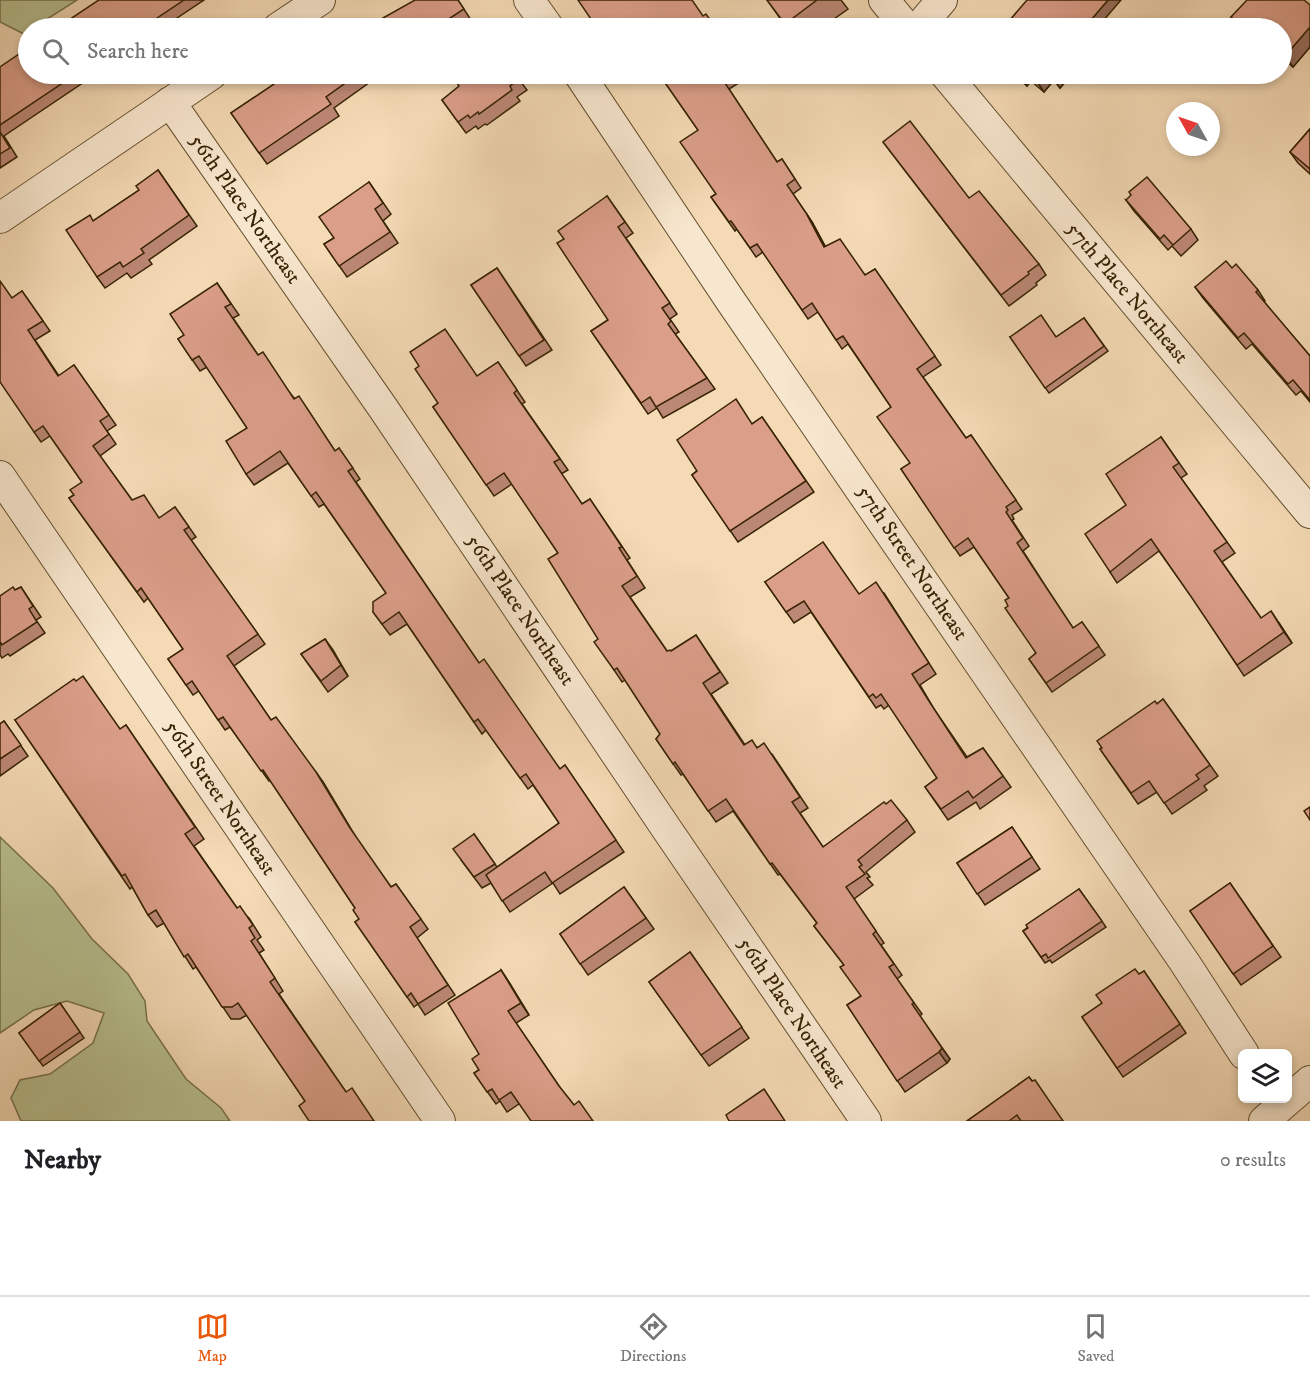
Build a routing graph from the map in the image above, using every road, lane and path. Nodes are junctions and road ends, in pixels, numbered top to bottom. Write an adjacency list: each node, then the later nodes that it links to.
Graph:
1 (320, 0): 5 (street)
2 (529, 0): 6 (street)
3 (884, 0): 7 (street)
4 (942, 0): 8 (street)
5 (293, 18)
6 (542, 18)
7 (899, 18)
8 (927, 18)
9 (197, 84): 12 (street)
10 (586, 84): 16 (street, 57th Street Northeast)
11 (953, 84): 15 (street, 57th Place Northeast)
12 (170, 102): 13 (street); 20 (street, 56th Place Northeast)
13 (0, 218)
14 (0, 476): 19 (street, 56th Street Northeast)
15 (1310, 513)
16 (1241, 1049)
17 (1310, 1081): 18 (street)
18 (1272, 1109)
19 (441, 1121)
20 (866, 1121)

